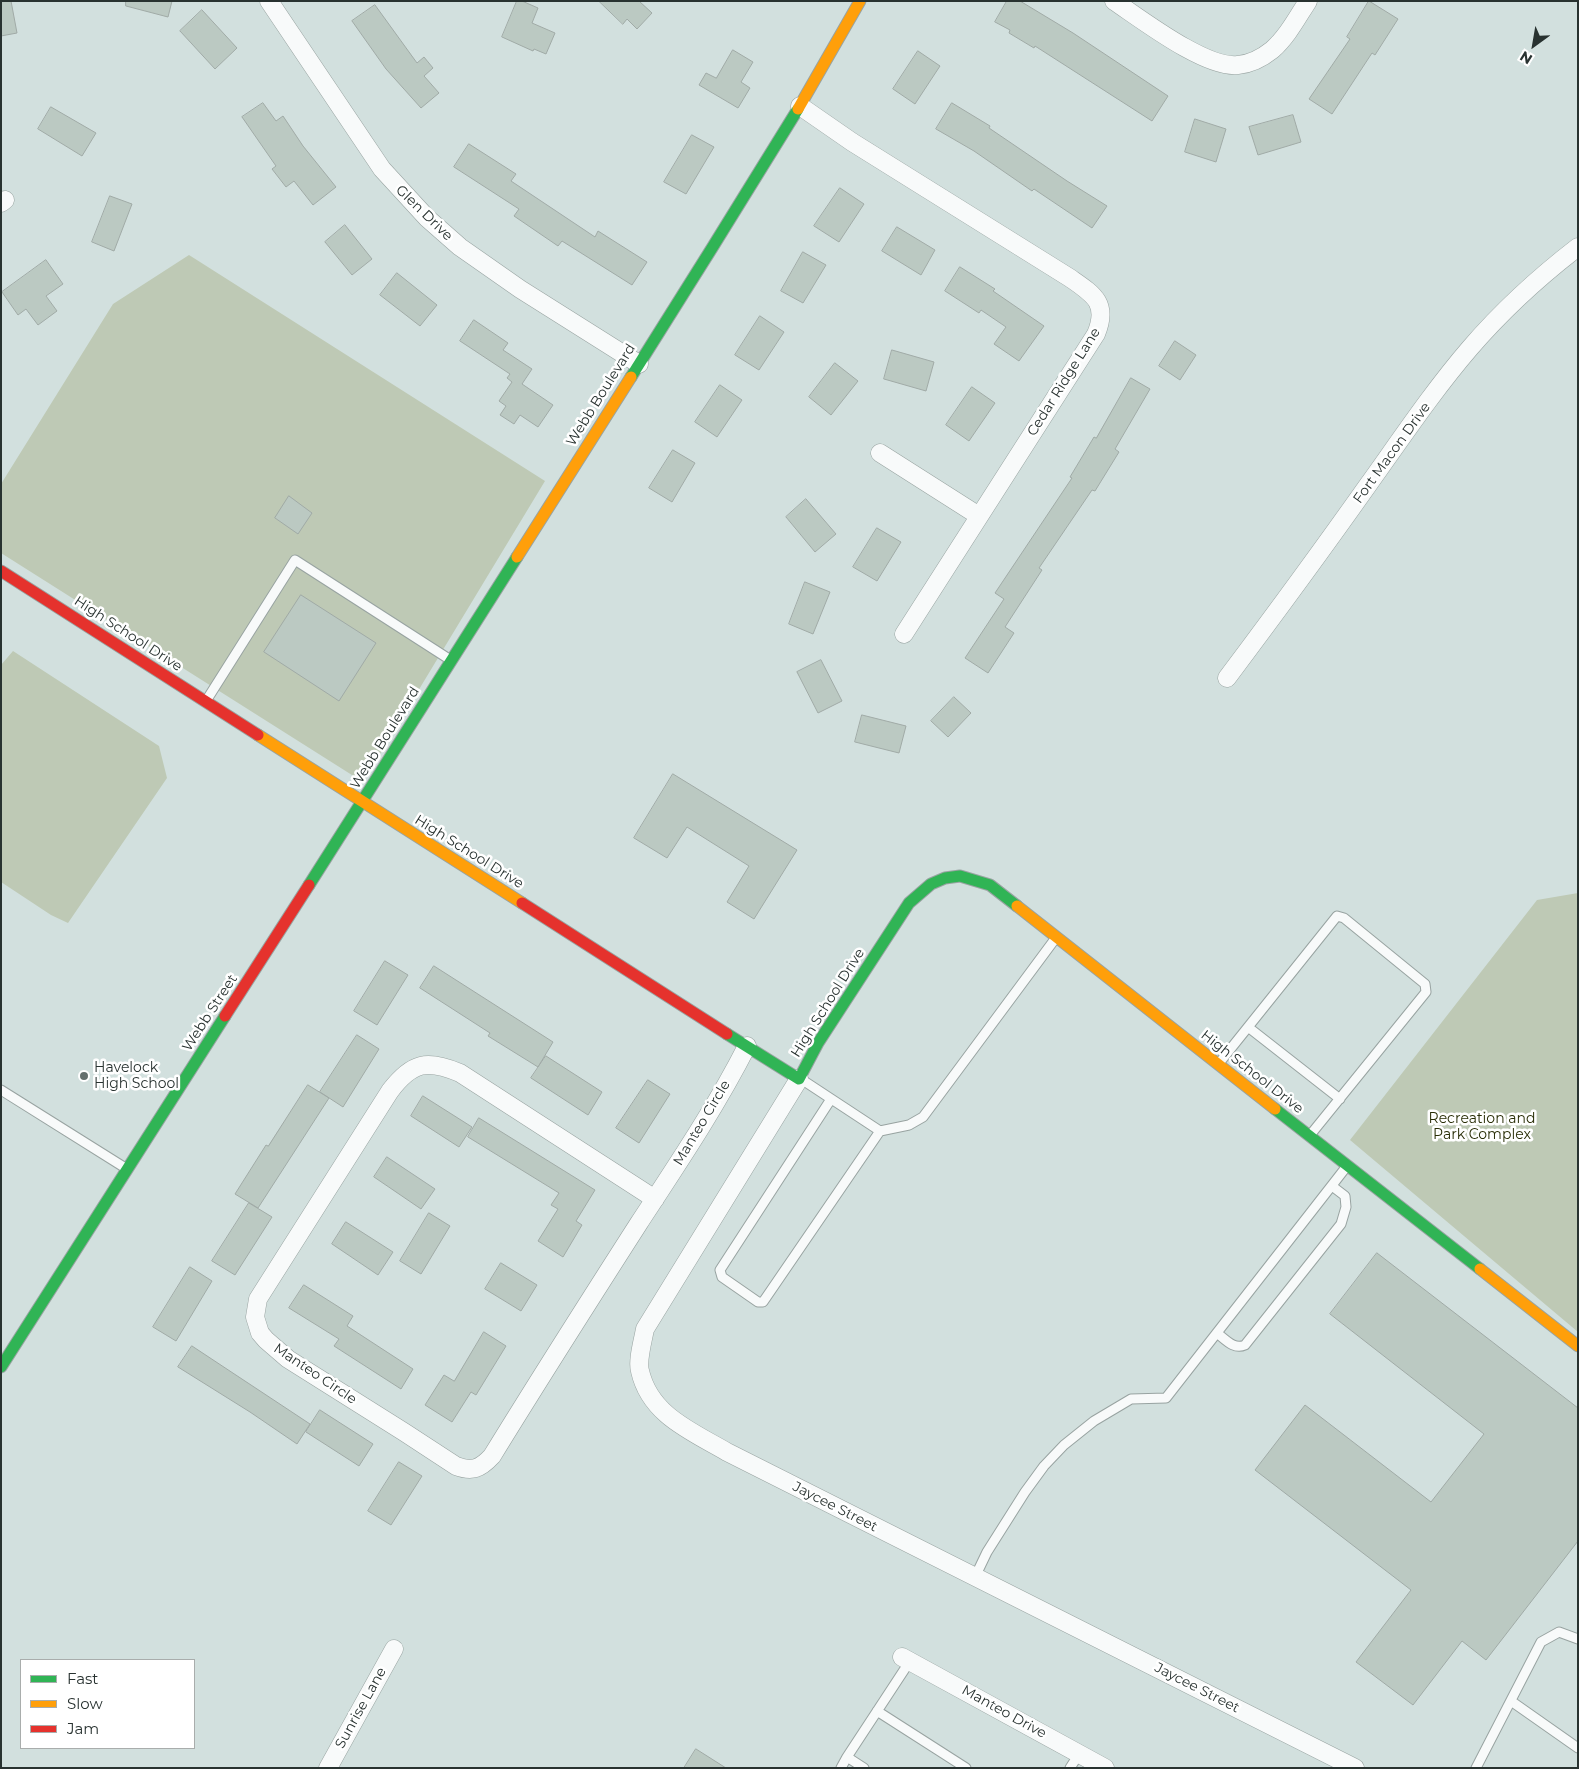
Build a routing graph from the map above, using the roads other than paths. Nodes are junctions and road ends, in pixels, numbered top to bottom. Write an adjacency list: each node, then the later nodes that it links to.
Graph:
1 (268, 1): 7 (street, Glen Drive)
2 (860, 1): 5 (street, Webb Boulevard)
3 (1114, 1): 4 (street)
4 (1308, 1)
5 (800, 106): 7 (street, Webb Boulevard); 9 (street, Cedar Ridge Lane)
6 (1578, 247): 13 (street, Fort Macon Drive)
7 (639, 364): 12 (street, Webb Boulevard)
8 (880, 453): 9 (street)
9 (980, 516): 11 (street, Cedar Ridge Lane)
10 (1, 571): 14 (street, High School Drive)
11 (904, 634)
12 (452, 660): 14 (lane); 15 (street, Webb Boulevard)
13 (1227, 678)
14 (206, 702): 15 (street, High School Drive)
15 (362, 802): 18 (street, High School Drive); 27 (street, Webb Street)
16 (1057, 937): 19 (street, High School Drive); 20 (street, High School Drive); 24 (lane)
17 (1248, 1027): 19 (lane); 23 (lane); 23 (lane)
18 (747, 1046): 20 (street, High School Drive); 29 (street, Manteo Circle)
19 (1218, 1065): 25 (street, High School Drive)
20 (799, 1079): 22 (lane); 33 (street, Jaycee Street)
21 (1, 1090): 27 (lane)
22 (831, 1099): 24 (lane); 24 (lane)
23 (1340, 1099): 25 (lane)
24 (880, 1131)
25 (1310, 1136): 26 (street, High School Drive)
26 (1347, 1166): 28 (lane); 31 (street, High School Drive)
27 (128, 1169): 32 (street, Webb Street)
28 (1332, 1186): 30 (lane); 30 (lane)
29 (655, 1199): 29 (street, Manteo Circle)
30 (1217, 1333): 33 (lane)
31 (1578, 1346)
32 (1, 1367)
33 (975, 1577): 47 (street, Jaycee Street)
34 (1578, 1639): 37 (lane)
35 (394, 1649): 42 (street, Sunrise Lane)
36 (906, 1659): 38 (lane); 41 (street, Manteo Drive)
37 (1511, 1702): 39 (lane); 48 (lane)
38 (877, 1711): 40 (lane); 45 (lane)
39 (1578, 1748)
40 (847, 1757): 43 (lane); 44 (lane)
41 (1075, 1761): 46 (street, Manteo Drive)
42 (328, 1768)
43 (841, 1768)
44 (864, 1768)
45 (966, 1768)
46 (1105, 1768)
47 (1355, 1768)
48 (1476, 1768)

